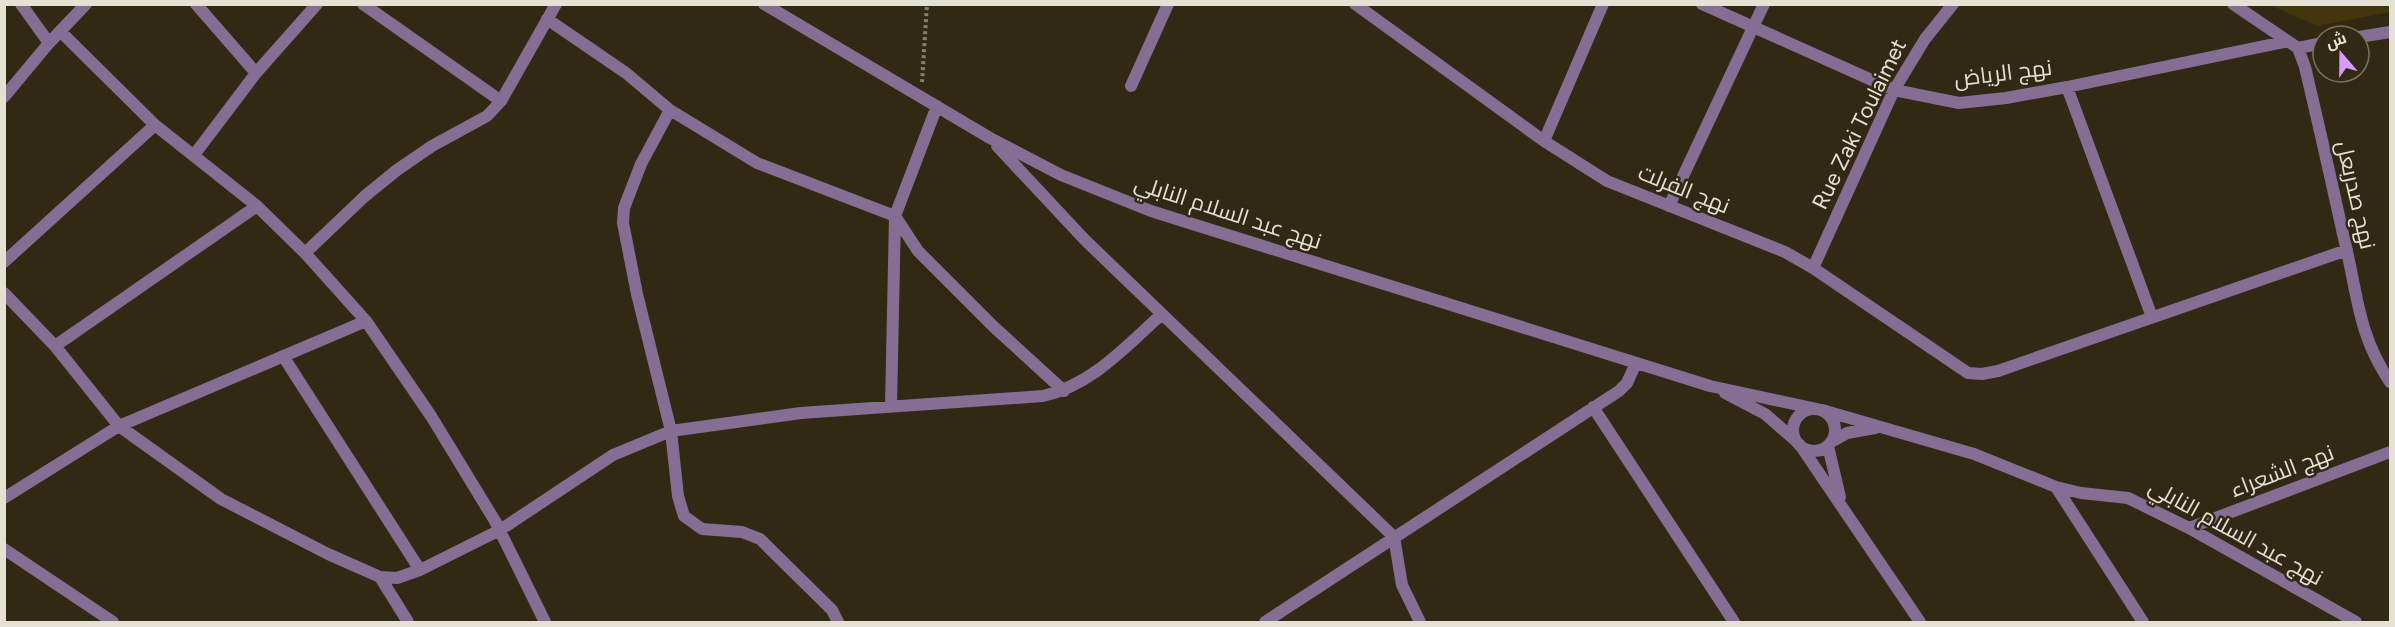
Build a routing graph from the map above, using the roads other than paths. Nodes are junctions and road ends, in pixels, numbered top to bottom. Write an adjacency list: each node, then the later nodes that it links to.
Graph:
1 (21, 4): 20 (street)
2 (86, 4): 17 (street)
3 (196, 4): 23 (street)
4 (317, 4): 23 (street)
5 (363, 4): 28 (street)
6 (556, 4): 15 (street)
7 (764, 4): 29 (street, نهج عبد السلام النابلي)
8 (1168, 4): 24 (street)
9 (1354, 4): 33 (street, نهج الفرلت)
10 (1604, 4): 33 (street)
11 (1702, 4): 16 (street, نهج الرياض)
12 (1764, 4): 16 (street)
13 (1953, 4): 26 (street, Rue Zaki Toulaimet)
14 (2233, 4): 21 (street)
15 (547, 19): 28 (street); 30 (street)
16 (1752, 28): 26 (street, نهج الرياض); 36 (street)
17 (60, 31): 20 (street); 31 (street)
18 (2391, 32): 19 (street)
19 (2371, 35)
20 (49, 43): 27 (street)
21 (2293, 44): 22 (street, نهج الرياض); 25 (street, نهج الرياض); 38 (street, نهج صدربعل)
22 (2311, 44)
23 (256, 73): 34 (street)
24 (1131, 87)
25 (2067, 87): 26 (street, نهج الرياض); 44 (street)
26 (1894, 90): 41 (street, Rue Zaki Toulaimet)
27 (4, 97)
28 (501, 101): 39 (street)
29 (937, 106): 32 (street, نهج عبد السلام النابلي); 37 (street)
30 (670, 110): 37 (street); 57 (street)
31 (155, 124): 34 (street); 40 (street)
32 (990, 138): 43 (street); 48 (street, نهج عبد السلام النابلي)
33 (1544, 141): 36 (street, نهج الفرلت)
34 (194, 156): 35 (street)
35 (257, 206): 39 (street); 46 (street)
36 (1669, 206): 41 (street, نهج الفرلت)
37 (895, 216): 51 (street); 52 (street)
38 (2347, 250): 44 (street, نهج الفرلت); 49 (street, نهج صدربعل)
39 (305, 252): 45 (street)
40 (4, 262)
41 (1813, 268): 44 (street, نهج الفرلت)
42 (4, 293): 46 (street)
43 (1162, 314): 51 (street); 66 (street)
44 (2152, 317)
45 (366, 321): 47 (street); 65 (street)
46 (55, 346): 55 (street)
47 (283, 356): 55 (street); 68 (street)
48 (1636, 363): 50 (street, نهج عبد السلام النابلي); 53 (street)
49 (2391, 382)
50 (1710, 386): 54 (street, نهج عبد السلام النابلي); 58 (street, نهج عبد السلام النابلي)
51 (1064, 391): 52 (street)
52 (891, 407): 57 (street)
53 (1593, 407): 66 (street); 76 (street)
54 (1819, 410): 56 (street, نهج عبد السلام النابلي); 58 (street); 59 (street)
55 (119, 426): 62 (street); 69 (street)
56 (1886, 427): 59 (street, نهج عبد السلام النابلي); 61 (street, نهج عبد السلام النابلي)
57 (670, 431): 65 (street); 73 (street)
58 (1798, 443): 59 (street); 63 (street, نهج عبد السلام النابلي)
59 (1829, 444): 63 (street)
60 (2391, 452): 64 (street, نهج الشعراء)
61 (2056, 487): 64 (street, نهج عبد السلام النابلي); 78 (street)
62 (4, 498)
63 (1844, 510): 77 (street, نهج عبد السلام النابلي)
64 (2189, 528): 79 (street, نهج عبد السلام النابلي)
65 (500, 530): 68 (street); 72 (street)
66 (1394, 537): 74 (street); 75 (street)
67 (4, 549): 70 (street)
68 (420, 570): 69 (street)
69 (380, 577): 71 (street)
70 (113, 622)
71 (408, 622)
72 (545, 622)
73 (838, 622)
74 (1266, 622)
75 (1420, 622)
76 (1734, 622)
77 (1920, 622)
78 (2143, 622)
79 (2356, 622)

